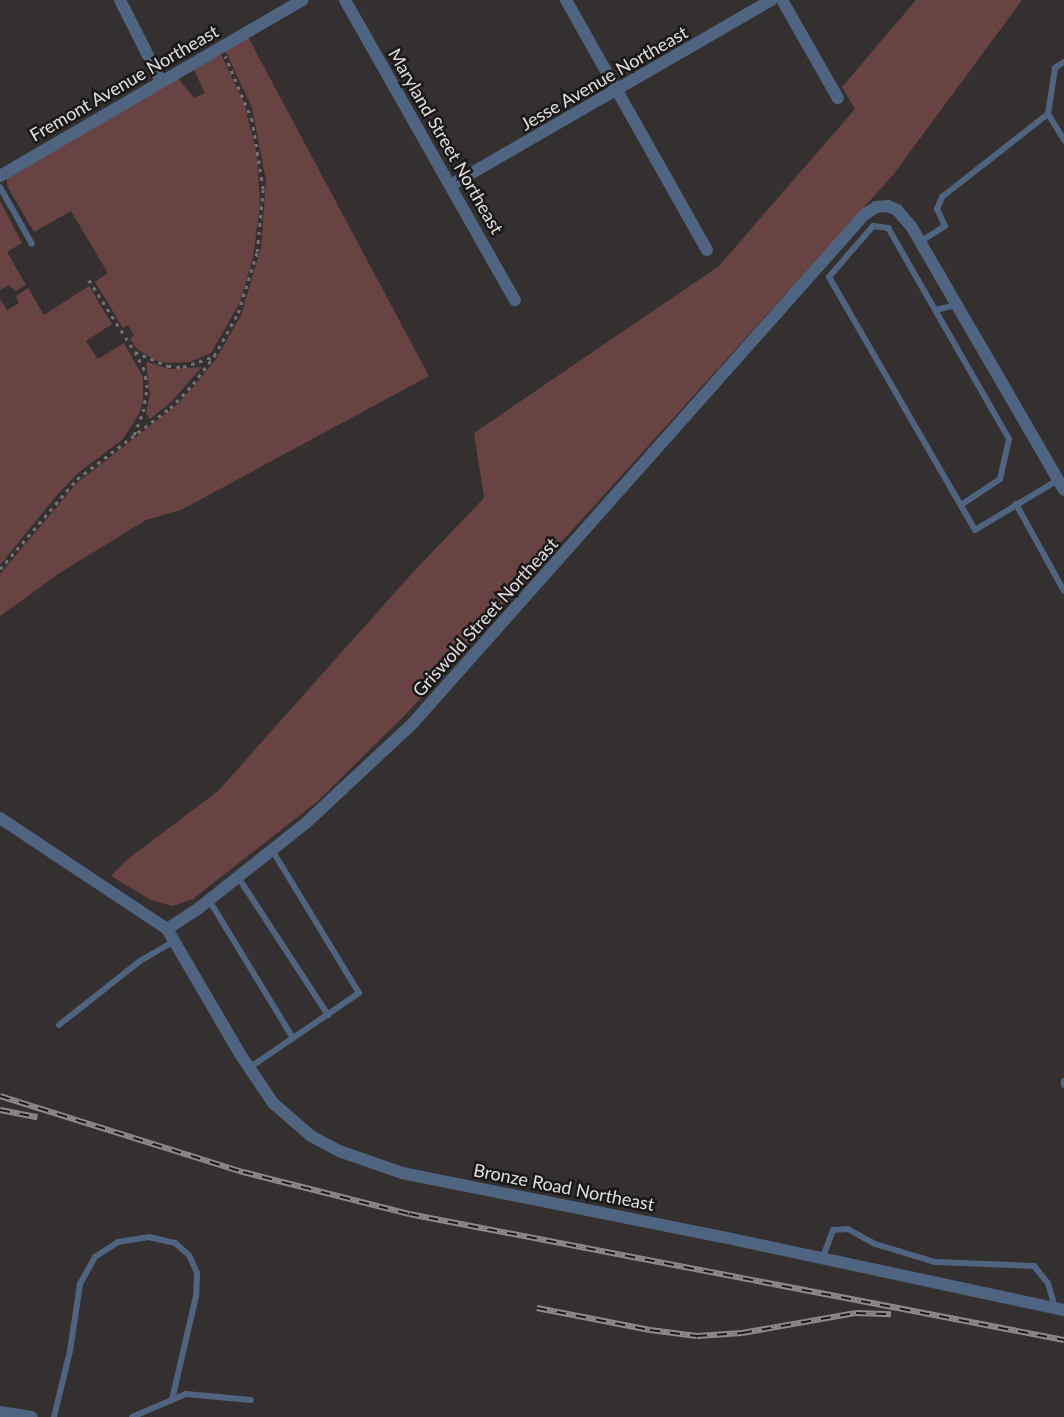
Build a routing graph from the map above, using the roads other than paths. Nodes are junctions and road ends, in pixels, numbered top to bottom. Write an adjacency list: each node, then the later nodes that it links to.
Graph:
1 (120, 0): 8 (street)
2 (302, 0): 8 (street, Fremont Avenue Northeast)
3 (345, 0): 14 (street, Maryland Street Northeast)
4 (566, 0): 9 (street)
5 (772, 0): 9 (street, Jesse Avenue Northeast)
6 (782, 0): 10 (street)
7 (1064, 62): 11 (lane)
8 (161, 81): 13 (street, Fremont Avenue Northeast)
9 (617, 90): 14 (street, Jesse Avenue Northeast); 18 (street)
10 (838, 98)
11 (1048, 114): 12 (lane); 16 (lane)
12 (1064, 141)
13 (0, 176)
14 (451, 185): 19 (street, Maryland Street Northeast)
15 (0, 187): 17 (lane)
16 (920, 242): 20 (street, Griswold Street Northeast); 27 (street, Griswold Street Northeast)
17 (32, 244)
18 (707, 250)
19 (515, 300)
20 (957, 305): 21 (lane); 22 (street, Griswold Street Northeast)
21 (935, 310): 23 (lane); 23 (lane)
22 (1061, 485): 24 (lane)
23 (961, 505): 24 (lane)
24 (1016, 505): 25 (lane)
25 (1064, 591)
26 (0, 818): 30 (street)
27 (272, 850): 28 (street, Griswold Street Northeast); 32 (lane)
28 (238, 877): 29 (street, Griswold Street Northeast); 32 (lane)
29 (209, 900): 30 (street, Griswold Street Northeast); 34 (lane)
30 (167, 929): 31 (street, Bronze Road Northeast)
31 (174, 941): 33 (lane); 35 (street, Bronze Road Northeast)
32 (328, 1015): 34 (lane)
33 (59, 1025)
34 (293, 1038): 35 (lane)
35 (249, 1068): 36 (street, Bronze Road Northeast)
36 (822, 1259): 37 (street, Bronze Road Northeast); 37 (lane)
37 (1060, 1309)
38 (172, 1400): 39 (lane); 42 (lane); 43 (lane)
39 (251, 1400)
40 (0, 1412): 41 (street)
41 (32, 1417)
42 (54, 1417)
43 (132, 1417)

